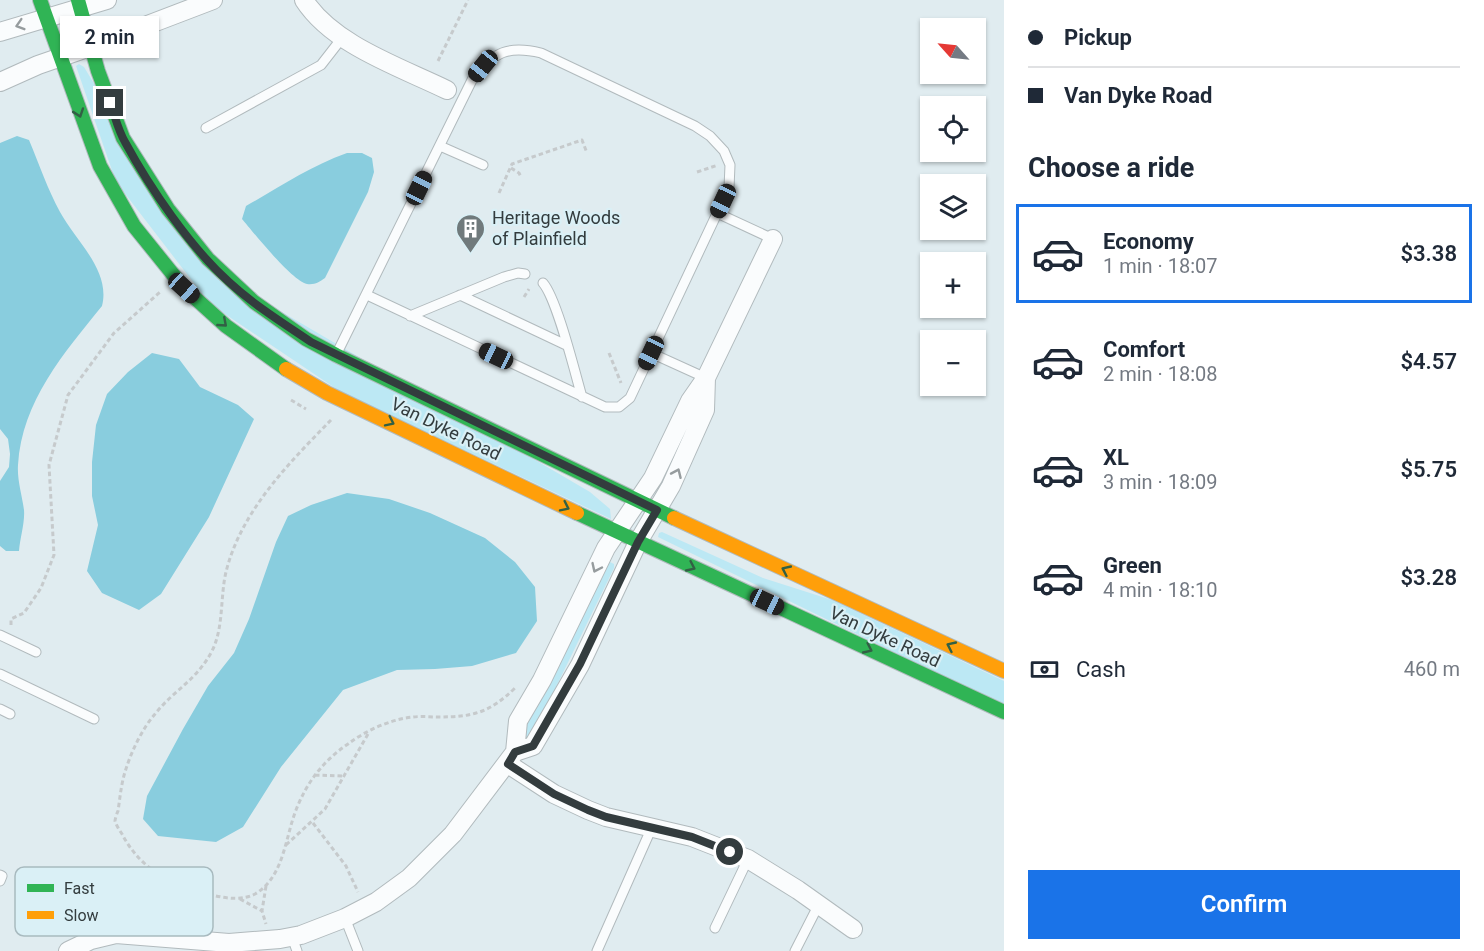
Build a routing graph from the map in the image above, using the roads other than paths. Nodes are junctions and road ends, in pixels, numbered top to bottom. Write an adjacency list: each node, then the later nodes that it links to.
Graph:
1 (40, 0): 6 (street, Van Dyke Road)
2 (107, 0): 5 (street)
3 (213, 0): 9 (street)
4 (304, 0): 8 (street)
5 (79, 4): 6 (street); 9 (street, Van Dyke Road)
6 (46, 17): 7 (street, one-way to 7); 10 (street, Van Dyke Road)
7 (0, 32)
8 (342, 38): 12 (street); 13 (lane)
9 (90, 47): 10 (street); 25 (street, Van Dyke Road)
10 (60, 58): 11 (street); 30 (street, Van Dyke Road, one-way to 30)
11 (0, 82)
12 (447, 90)
13 (207, 128)
14 (440, 146): 15 (lane); 16 (lane); 20 (lane)
15 (483, 165)
16 (717, 213): 17 (lane); 24 (lane)
17 (773, 239): 26 (street)
18 (525, 274): 21 (lane)
19 (543, 283): 23 (lane)
20 (367, 295): 22 (lane); 25 (lane)
21 (459, 295): 22 (lane); 23 (lane)
22 (411, 316): 27 (lane)
23 (566, 345): 27 (lane)
24 (651, 353): 26 (lane); 27 (lane)
25 (336, 355): 28 (street, Van Dyke Road)
26 (705, 378): 28 (street); 29 (street, one-way to 26)
27 (582, 397)
28 (638, 501): 29 (street, Van Dyke Road); 30 (street)
29 (657, 510): 31 (street); 34 (street, Van Dyke Road, one-way to 29)
30 (617, 532): 31 (street, Van Dyke Road); 40 (street, one-way to 40)
31 (638, 542): 37 (street, Van Dyke Road, one-way to 37); 40 (street)
32 (0, 635): 33 (lane)
33 (36, 652)
34 (1004, 671)
35 (0, 674): 39 (lane)
36 (0, 709): 38 (lane)
37 (1004, 712)
38 (10, 714)
39 (94, 719)
40 (511, 758): 41 (street); 46 (street)
41 (652, 827): 42 (street); 54 (lane)
42 (747, 860): 45 (street); 47 (lane)
43 (0, 875): 44 (lane)
44 (0, 881)
45 (818, 906): 48 (street); 55 (lane)
46 (345, 918): 51 (street); 53 (lane)
47 (716, 928)
48 (853, 929)
49 (108, 936): 52 (street)
50 (141, 936): 51 (street)
51 (294, 944)
52 (68, 951)
53 (358, 951)
54 (597, 951)
55 (795, 951)

